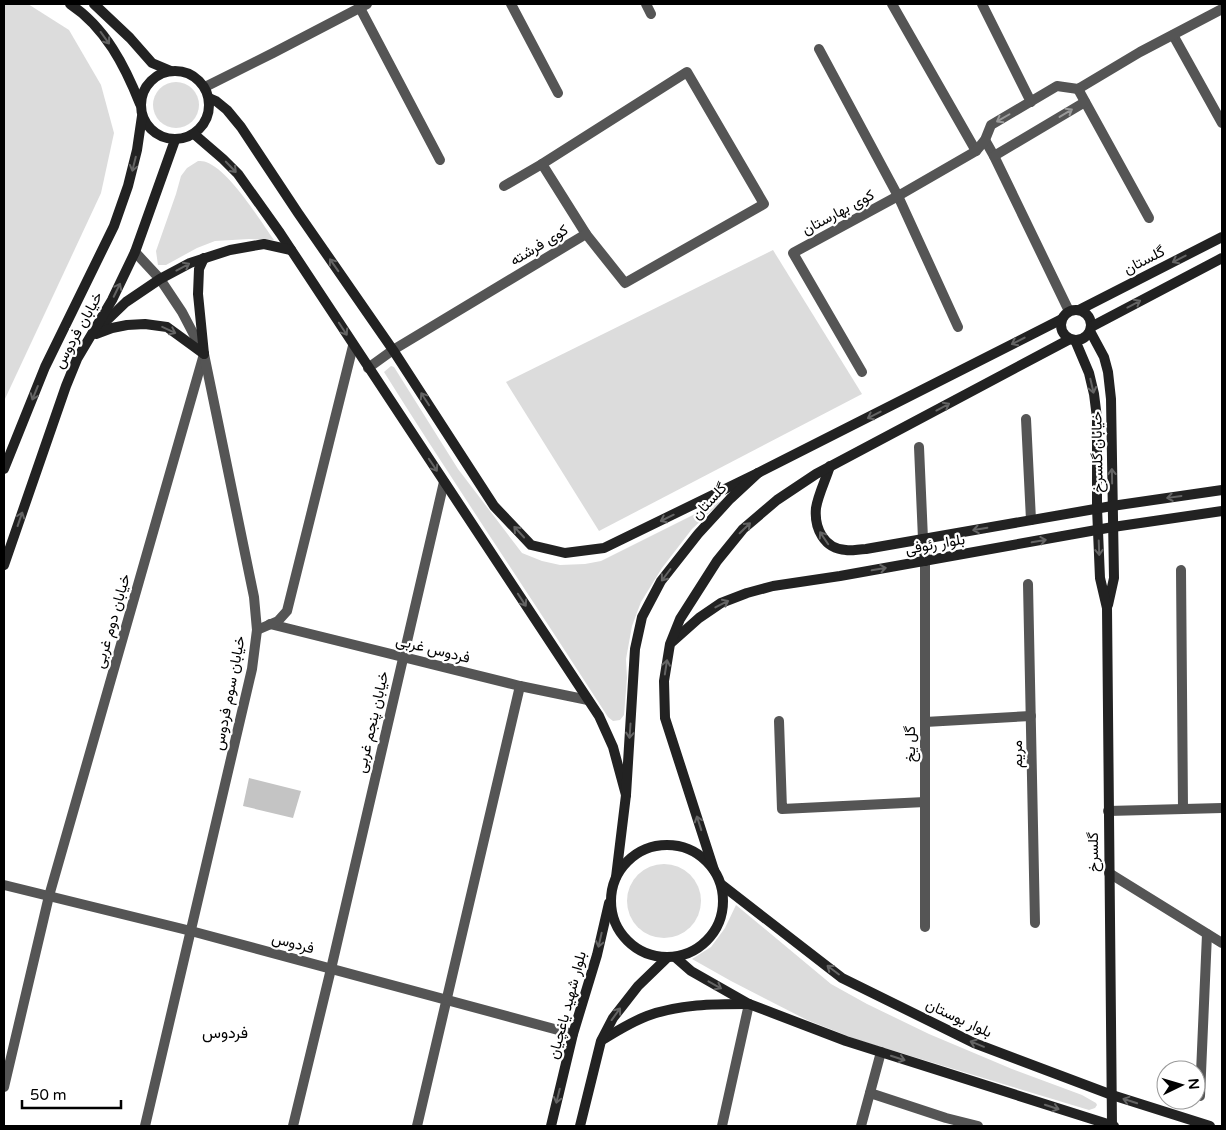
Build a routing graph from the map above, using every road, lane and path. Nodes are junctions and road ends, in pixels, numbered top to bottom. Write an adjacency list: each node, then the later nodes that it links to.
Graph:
1 (70, 4): 19 (main road, one-way to 19)
2 (94, 4): 12 (main road)
3 (511, 4): 15 (street)
4 (646, 4): 9 (street)
5 (892, 4): 24 (street)
6 (982, 4): 17 (street)
7 (363, 6): 13 (street); 26 (street)
8 (1222, 9): 10 (street)
9 (652, 14)
10 (1173, 35): 14 (street); 20 (street)
11 (819, 49): 29 (street)
12 (171, 70): 13 (main road); 19 (main road)
13 (205, 87): 16 (main road)
14 (1078, 89): 17 (street, کوی بهارستان); 18 (street)
15 (558, 93)
16 (209, 98): 21 (main road); 44 (main road, one-way to 16)
17 (1031, 102): 23 (street, کوی بهارستان, one-way to 23)
18 (1084, 102): 25 (street, one-way to 18); 30 (street)
19 (142, 111): 22 (main road); 51 (main road, خیابان فردوس, one-way to 51)
20 (1222, 123)
21 (194, 134): 22 (main road); 33 (main road, one-way to 33)
22 (174, 140): 34 (main road, خیابان فردوس)
23 (985, 140): 24 (street, کوی بهارستان); 25 (street)
24 (976, 151): 29 (street, کوی بهارستان)
25 (994, 156): 38 (street)
26 (440, 160)
27 (542, 164): 28 (street); 31 (street); 31 (street, کوی فرشته)
28 (504, 186)
29 (898, 196): 39 (street); 47 (street, کوی بهارستان)
30 (1149, 218)
31 (586, 234): 44 (street, کوی فرشته)
32 (1222, 237): 38 (main road, گلستان, one-way to 38)
33 (291, 250): 35 (main road); 43 (main road, one-way to 43)
34 (135, 252): 37 (street, خیابان سوم فردوس); 41 (main road, خیابان فردوس, one-way to 34)
35 (204, 258): 37 (main road, one-way to 35); 45 (main road)
36 (1222, 258): 40 (main road, one-way to 36)
37 (160, 279): 41 (main road); 45 (street, خیابان سوم فردوس)
38 (1070, 313): 40 (main road); 42 (main road); 52 (main road, گلستان, one-way to 52)
39 (958, 327)
40 (1091, 329): 42 (main road); 55 (main road, خیابان گلسرخ, one-way to 40)
41 (88, 338): 45 (main road, one-way to 45); 63 (main road, خیابان فردوس, one-way to 41)
42 (1073, 340): 50 (main road, one-way to 42); 56 (main road, خیابان گلسرخ, one-way to 56)
43 (353, 346): 46 (main road); 67 (street)
44 (394, 350): 46 (street, کوی فرشته); 52 (main road, one-way to 44)
45 (204, 354): 68 (street, خیابان سوم فردوس); 87 (street, خیابان دوم غربی)
46 (368, 368): 53 (main road, one-way to 53)
47 (862, 372)
48 (1026, 419): 58 (street)
49 (919, 446): 61 (street)
50 (830, 466): 61 (main road, بلوار رئوفی, one-way to 50); 69 (main road, one-way to 50)
51 (4, 469)
52 (758, 474): 76 (main road, گلستان, one-way to 76)
53 (444, 482): 70 (street, خیابان پنجم غربی); 72 (main road, one-way to 72)
54 (1222, 490): 55 (main road, بلوار رئوفی, one-way to 55)
55 (1112, 506): 56 (main road, بلوار رئوفی); 59 (main road, خیابان گلسرخ)
56 (1097, 508): 58 (main road, بلوار رئوفی); 60 (main road, خیابان گلسرخ)
57 (1222, 511): 59 (main road, بلوار رئوفی)
58 (1031, 520): 61 (main road, بلوار رئوفی, one-way to 61)
59 (1113, 527): 60 (main road, بلوار رئوفی); 66 (main road, خیابان گلسرخ)
60 (1098, 530): 62 (main road, بلوار رئوفی, one-way to 60); 66 (main road, خیابان گلسرخ, one-way to 66)
61 (923, 539): 62 (main road)
62 (925, 561): 69 (main road, بلوار رئوفی, one-way to 62); 75 (street, گل یخ)
63 (4, 565)
64 (1180, 570): 79 (street)
65 (1028, 584): 73 (street, مریم)
66 (1107, 608): 80 (main road, گلسرخ)
67 (270, 624): 68 (street); 70 (street, فردوس غربی)
68 (257, 630): 90 (street, خیابان سوم فردوس)
69 (670, 644): 81 (main road, one-way to 69)
70 (403, 657): 71 (street, فردوس غربی); 94 (street, خیابان پنجم غربی)
71 (520, 686): 72 (street, فردوس غربی); 95 (street)
72 (588, 700): 76 (main road)
73 (1031, 716): 75 (street); 88 (street, مریم)
74 (779, 721): 77 (street)
75 (925, 722): 77 (street, گل یخ)
76 (626, 795): 83 (main road, گلستان)
77 (925, 802): 89 (street, گل یخ)
78 (1222, 808): 79 (street)
79 (1183, 809): 80 (street)
80 (1108, 811): 82 (main road, گلسرخ)
81 (714, 870): 83 (main road); 85 (main road)
82 (1108, 873): 91 (street); 103 (main road, گلسرخ)
83 (616, 877): 86 (main road)
84 (4, 885): 87 (street, فردوس)
85 (722, 886): 93 (main road); 103 (main road, بلوار بوستان, one-way to 85)
86 (612, 892): 93 (main road); 97 (main road, بلوار شهید یاغچیان, one-way to 97)
87 (49, 896): 90 (street, فردوس); 101 (street, خیابان دوم غربی)
88 (1036, 923)
89 (925, 927)
90 (191, 931): 94 (street, فردوس); 105 (street, خیابان سوم فردوس)
91 (1207, 934): 92 (street); 100 (street)
92 (1222, 943)
93 (671, 957): 96 (main road, one-way to 96); 98 (main road, one-way to 93)
94 (331, 969): 95 (street, فردوس); 106 (street, خیابان پنجم غربی)
95 (446, 1000): 97 (street, فردوس); 107 (street)
96 (749, 1004): 98 (main road); 99 (main road); 110 (street)
97 (573, 1034): 108 (main road, بلوار شهید یاغچیان, one-way to 108)
98 (601, 1041): 109 (main road)
99 (881, 1052): 102 (street); 113 (main road, one-way to 113)
100 (1202, 1060)
101 (4, 1087)
102 (870, 1092): 104 (street); 111 (street)
103 (1112, 1095): 113 (main road, گلسرخ); 114 (main road, بلوار بوستان, one-way to 103)
104 (945, 1122): 112 (street)
105 (145, 1126)
106 (293, 1126)
107 (417, 1126)
108 (551, 1126)
109 (580, 1126)
110 (722, 1126)
111 (861, 1126)
112 (978, 1126)
113 (1112, 1126)
114 (1210, 1126)

